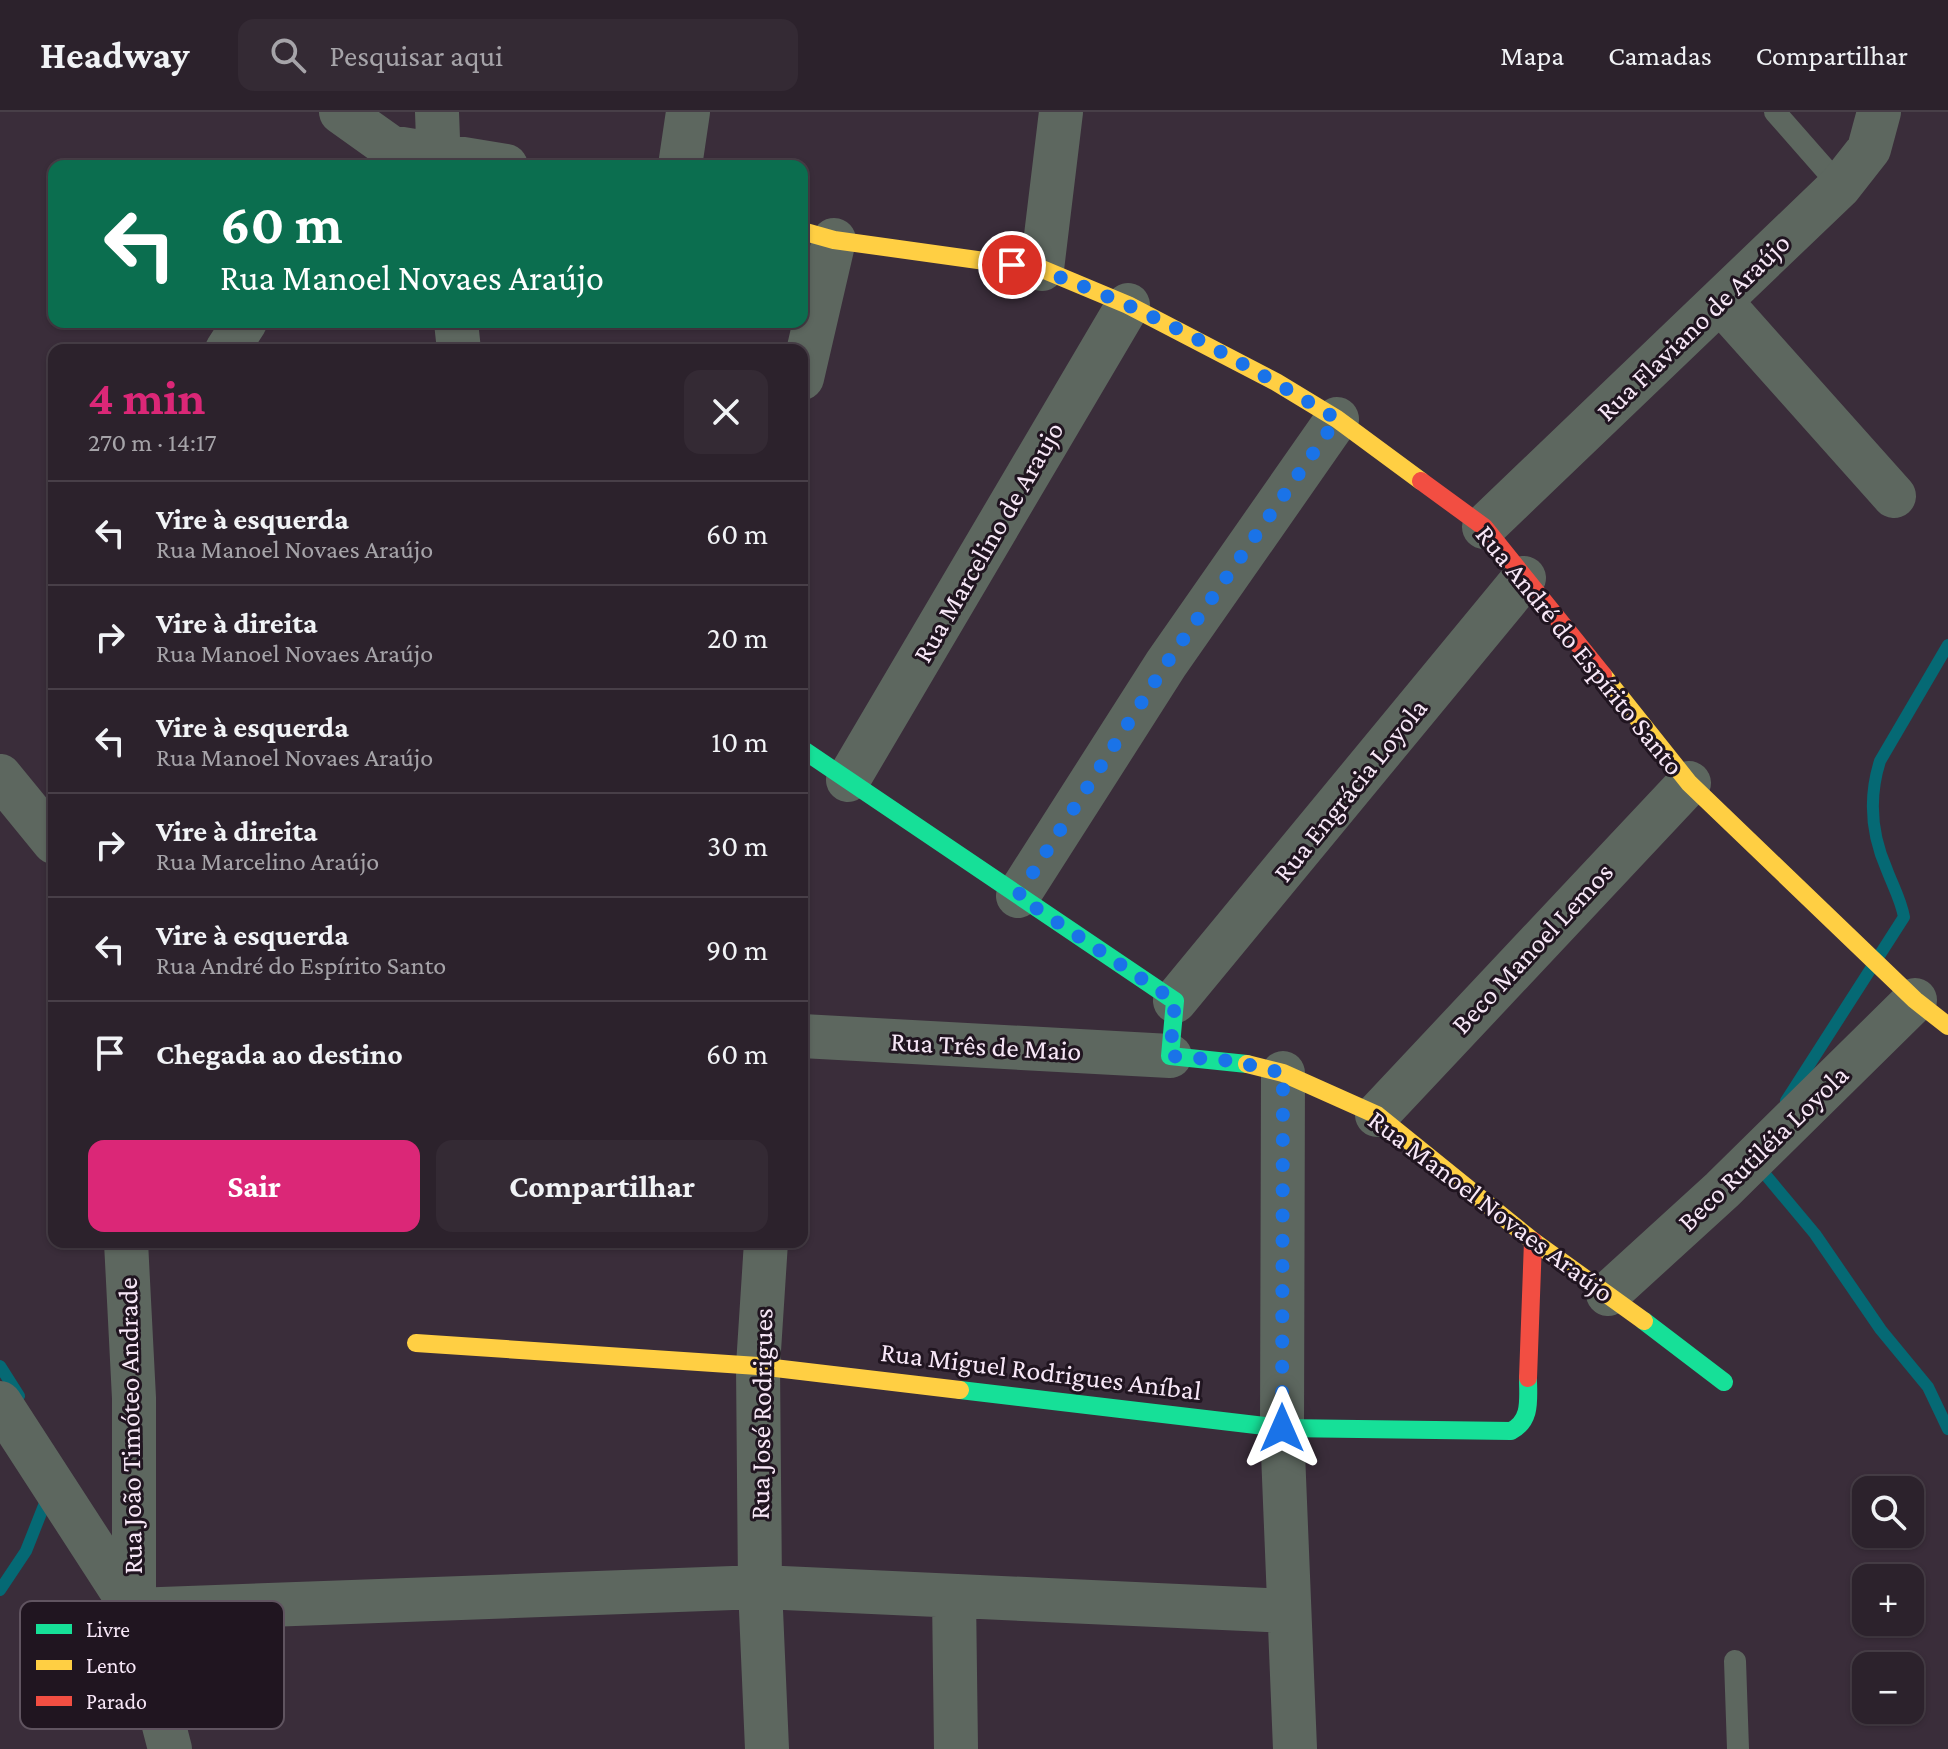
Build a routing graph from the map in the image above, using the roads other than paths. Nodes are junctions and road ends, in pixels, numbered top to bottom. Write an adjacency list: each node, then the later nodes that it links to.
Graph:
1 (341, 112): 7 (street)
2 (688, 112): 9 (street)
3 (1061, 112): 12 (street)
4 (1775, 112): 10 (lane)
5 (1879, 112): 10 (street, Rua Flaviano de Araújo)
6 (438, 144): 7 (street); 8 (street)
7 (382, 156)
8 (487, 160)
9 (681, 160)
10 (1840, 186): 13 (street, Rua Flaviano de Araújo)
11 (818, 236): 12 (street, Rua André do Espírito Santo); 15 (street)
12 (1042, 269): 14 (street, Rua André do Espírito Santo)
13 (1720, 301): 17 (street); 18 (street, Rua Flaviano de Araújo)
14 (1128, 305): 16 (street, Rua André do Espírito Santo); 22 (street, Rua Marcelino de Araujo)
15 (808, 325)
16 (1337, 419): 18 (street, Rua André do Espírito Santo); 25 (street)
17 (1894, 496)
18 (1484, 527): 19 (street, Rua André do Espírito Santo)
19 (1524, 578): 23 (street, Rua André do Espírito Santo); 26 (street, Rua Engrácia Loyola)
20 (808, 753): 22 (street)
21 (0, 776): 24 (street)
22 (848, 780): 25 (street)
23 (1689, 783): 27 (street, Rua André do Espírito Santo); 31 (street, Beco Manoel Lemos)
24 (48, 835)
25 (1018, 896): 26 (street)
26 (1175, 1001): 29 (street)
27 (1931, 1013): 35 (street, Beco Rutiléia Loyola)
28 (808, 1036): 29 (street, Rua Três de Maio)
29 (1170, 1056): 30 (street, Rua Manoel Novaes Araújo)
30 (1283, 1073): 31 (street, Rua Manoel Novaes Araújo); 40 (street)
31 (1377, 1115): 32 (street, Rua Manoel Novaes Araújo)
32 (1533, 1241): 35 (street, Rua Manoel Novaes Araújo); 40 (street, Rua Miguel Rodrigues Aníbal)
33 (126, 1248): 44 (street, Rua João Timóteo Andrade)
34 (766, 1248): 37 (street, Rua José Rodrigues)
35 (1608, 1294): 38 (street, Rua Manoel Novaes Araújo)
36 (416, 1343): 37 (street, Rua Miguel Rodrigues Aníbal)
37 (758, 1366): 40 (street, Rua Miguel Rodrigues Aníbal); 41 (street, Rua José Rodrigues)
38 (1724, 1382)
39 (0, 1403): 43 (street)
40 (1282, 1428): 46 (street)
41 (760, 1587): 42 (street); 45 (street); 50 (street, Rua José Rodrigues)
42 (954, 1596): 46 (street); 51 (street)
43 (128, 1601)
44 (134, 1601)
45 (284, 1604)
46 (1289, 1611): 52 (street)
47 (1735, 1661): 53 (lane)
48 (165, 1729): 49 (street)
49 (170, 1749)
50 (767, 1749)
51 (956, 1749)
52 (1295, 1749)
53 (1738, 1749)

